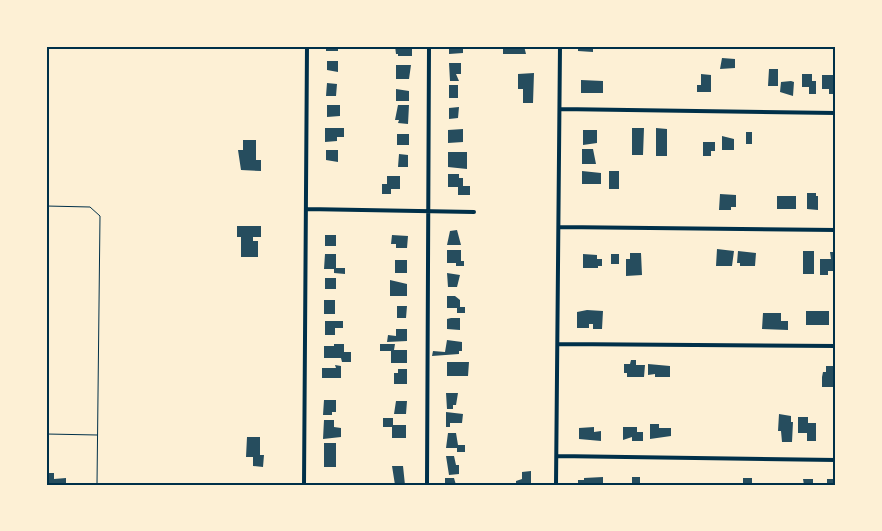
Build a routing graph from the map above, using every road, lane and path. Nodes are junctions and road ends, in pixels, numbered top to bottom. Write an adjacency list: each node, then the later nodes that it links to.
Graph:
1 (307, 46): 7 (street)
2 (429, 46): 8 (street)
3 (560, 46): 4 (street)
4 (560, 110): 5 (street); 10 (street)
5 (836, 113)
6 (46, 206): 15 (path)
7 (306, 209): 8 (street); 19 (street)
8 (428, 211): 9 (street); 20 (street)
9 (474, 212)
10 (559, 227): 11 (street); 12 (street)
11 (836, 230)
12 (558, 344): 13 (street); 16 (street)
13 (836, 346)
14 (46, 434): 15 (path)
15 (98, 435): 18 (path)
16 (557, 456): 17 (street); 21 (street)
17 (836, 460)
18 (97, 485)
19 (304, 485)
20 (427, 485)
21 (556, 485)

